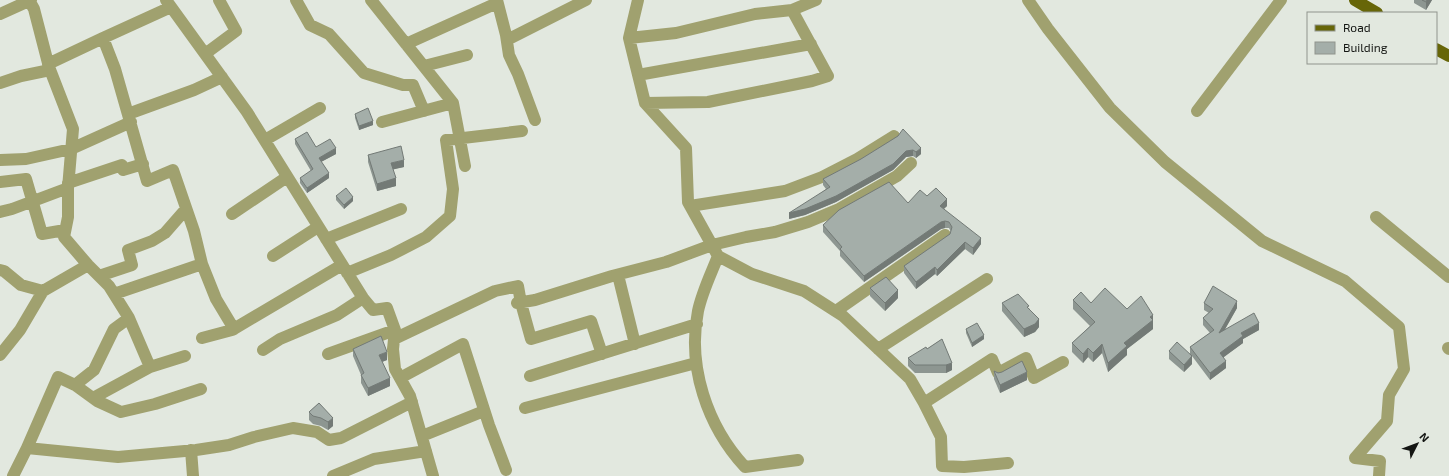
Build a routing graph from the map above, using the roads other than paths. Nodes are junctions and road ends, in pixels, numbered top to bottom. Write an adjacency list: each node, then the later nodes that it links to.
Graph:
1 (30, 0): 15 (street); 26 (street)
2 (219, 0): 22 (street)
3 (296, 0): 33 (street)
4 (371, 0): 19 (street)
5 (586, 0): 18 (street)
6 (638, 0): 17 (street)
7 (816, 0): 13 (street)
8 (1028, 0): 111 (street)
9 (1281, 0): 34 (street)
10 (1355, 0): 14 (main road)
11 (166, 2): 16 (street); 22 (street)
12 (497, 2): 18 (street); 19 (street)
13 (792, 10): 17 (street); 20 (street)
14 (1375, 12)
15 (0, 14)
16 (103, 38): 26 (street); 35 (street)
17 (629, 38): 27 (street)
18 (507, 40): 36 (street)
19 (406, 44): 25 (street)
20 (811, 44): 27 (street); 31 (street)
21 (1437, 50): 24 (main road)
22 (205, 54): 28 (street)
23 (467, 55): 25 (street)
24 (1449, 56)
25 (424, 66): 30 (street)
26 (49, 67): 29 (street); 42 (street)
27 (638, 75): 31 (street)
28 (222, 77): 35 (street); 41 (street)
29 (0, 83)
30 (453, 103): 33 (street); 40 (street)
31 (644, 103): 51 (street)
32 (320, 108): 41 (street)
33 (424, 111): 37 (street)
34 (1197, 111)
35 (129, 118): 42 (street); 45 (street)
36 (535, 120)
37 (382, 122)
38 (522, 131): 40 (street)
39 (894, 136): 51 (street)
40 (460, 139): 46 (street); 65 (street)
41 (265, 140): 47 (street)
42 (72, 149): 43 (street); 49 (street)
43 (0, 160)
44 (911, 163): 61 (street)
45 (142, 164): 49 (street); 52 (street)
46 (465, 166)
47 (287, 177): 55 (street); 57 (street)
48 (0, 182): 50 (street)
49 (68, 186): 50 (street); 58 (street)
50 (32, 202): 54 (street); 58 (street)
51 (690, 206): 61 (street)
52 (186, 209): 63 (street); 68 (street)
53 (401, 209): 60 (street)
54 (0, 212)
55 (232, 214)
56 (1376, 217): 69 (street)
57 (318, 227): 60 (street); 62 (street)
58 (65, 230): 64 (street)
59 (945, 235): 75 (street)
60 (326, 239): 65 (street)
61 (715, 251): 67 (street); 75 (street); 77 (street)
62 (273, 256)
63 (202, 264): 72 (street); 78 (street)
64 (88, 265): 68 (street); 71 (street)
65 (344, 269): 73 (street); 78 (street)
66 (0, 270): 71 (street)
67 (618, 275): 74 (street); 81 (street)
68 (99, 276): 72 (street)
69 (1449, 277)
70 (987, 279): 82 (street)
71 (43, 291): 86 (street)
72 (114, 294): 76 (street)
73 (363, 298): 79 (street); 83 (street)
74 (519, 303): 79 (street); 85 (street)
75 (836, 311): 82 (street)
76 (129, 318): 90 (street); 93 (street)
77 (697, 324): 81 (street); 89 (street)
78 (234, 329): 80 (street)
79 (394, 335): 84 (street); 92 (street)
80 (202, 338)
81 (635, 344): 85 (street)
82 (878, 349): 97 (street)
83 (262, 350)
84 (328, 354)
85 (602, 354): 91 (street)
86 (0, 355)
87 (185, 356): 90 (street)
88 (1063, 362): 97 (street)
89 (696, 363): 98 (street); 104 (street)
90 (150, 367): 95 (street)
91 (530, 376)
92 (400, 378): 96 (street); 99 (street)
93 (75, 385): 95 (street); 101 (street)
94 (201, 389): 95 (street)
95 (93, 398)
96 (412, 402): 100 (street); 102 (street)
97 (924, 403): 105 (street)
98 (525, 408)
99 (484, 410): 100 (street); 106 (street)
100 (422, 436): 103 (street)
101 (27, 448): 102 (street); 107 (street)
102 (191, 450): 108 (street)
103 (426, 451): 109 (street); 110 (street)
104 (798, 460)
105 (1008, 463)
106 (506, 470)
107 (13, 476)
108 (193, 476)
109 (334, 476)
110 (433, 476)
111 (1379, 476)

